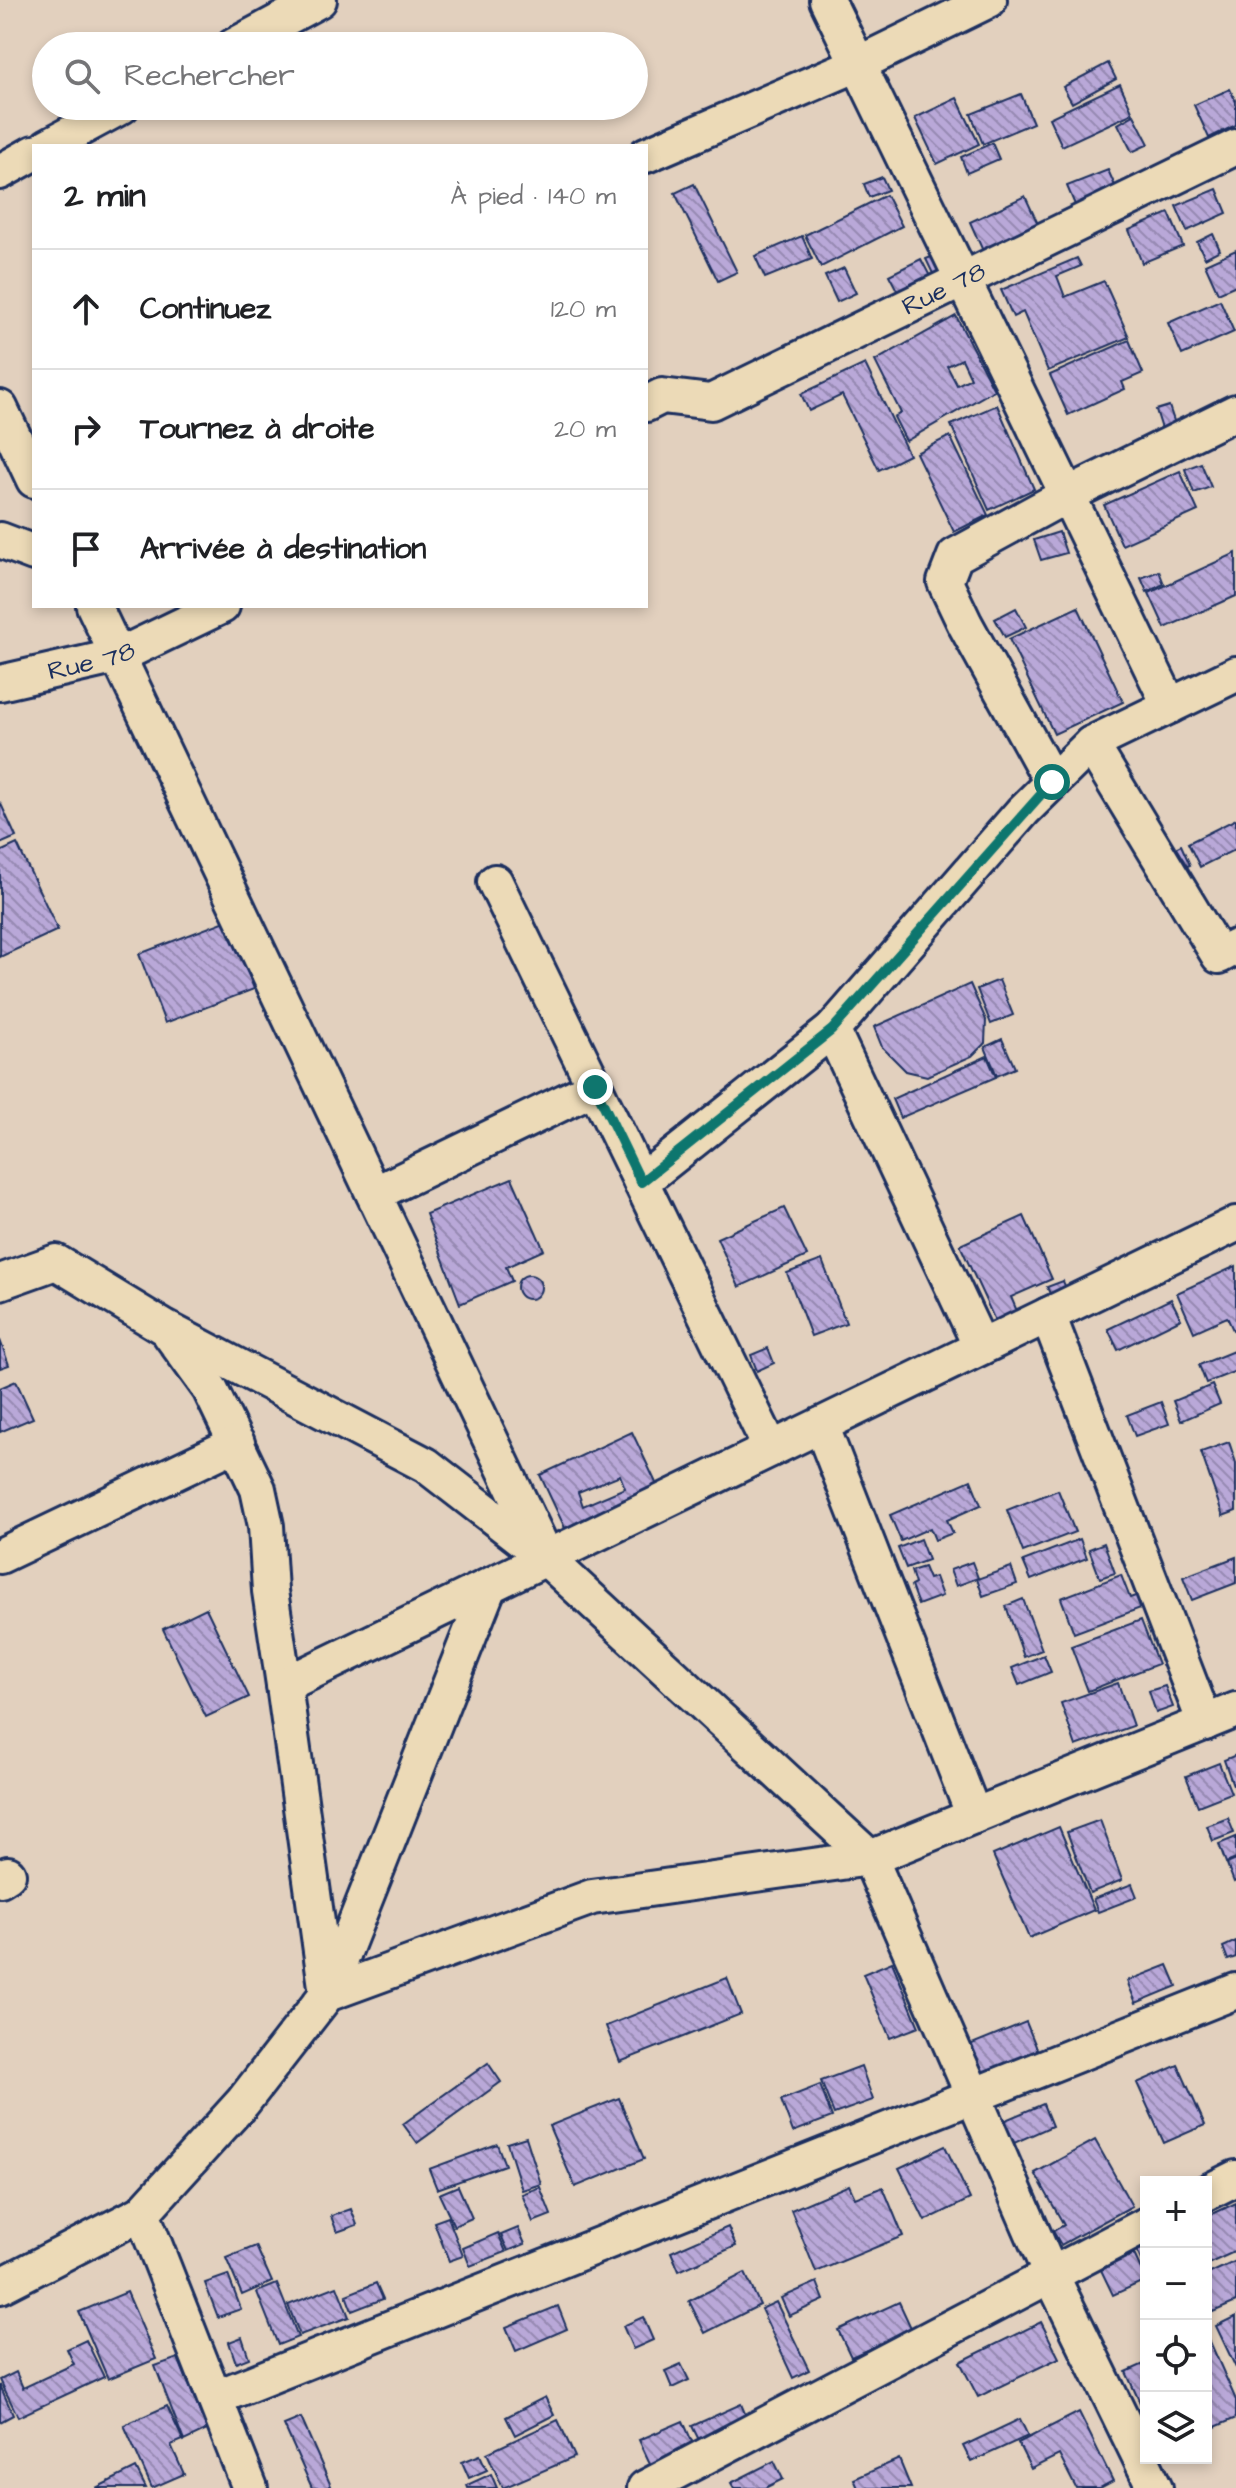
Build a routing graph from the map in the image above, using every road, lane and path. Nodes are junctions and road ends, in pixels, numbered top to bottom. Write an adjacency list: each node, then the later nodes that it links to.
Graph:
1 (319, 0): 4 (street)
2 (827, 0): 5 (street)
3 (989, 0): 5 (street)
4 (260, 32)
5 (858, 64): 10 (street); 12 (street)
6 (96, 120): 7 (street)
7 (52, 144)
8 (1236, 147): 12 (street, Rue 78)
9 (32, 154): 11 (street)
10 (648, 154)
11 (0, 172)
12 (963, 279): 13 (street, Rue 78); 18 (street)
13 (648, 403)
14 (0, 408): 16 (street)
15 (1236, 412): 18 (street)
16 (26, 440): 17 (street)
17 (32, 470)
18 (1067, 495): 26 (street); 28 (street)
19 (0, 540): 20 (street)
20 (32, 552)
21 (95, 608): 23 (street)
22 (218, 608): 23 (street, Rue 78)
23 (118, 656): 25 (street, Rue 78); 34 (street)
24 (1236, 674): 26 (street)
25 (0, 683)
26 (1170, 706): 27 (street)
27 (1091, 744): 28 (street); 30 (street)
28 (1052, 782): 31 (street)
29 (495, 882): 32 (street)
30 (1236, 947)
31 (832, 1030): 33 (street); 39 (street)
32 (595, 1087): 33 (street); 34 (street)
33 (641, 1182): 42 (street)
34 (374, 1194): 44 (street)
35 (1236, 1224): 37 (street)
36 (0, 1282): 38 (street)
37 (1048, 1315): 39 (street); 47 (street)
38 (165, 1328): 41 (street); 44 (street)
39 (981, 1347): 40 (street)
40 (821, 1425): 42 (street); 48 (street)
41 (237, 1443): 43 (street); 46 (street)
42 (771, 1449): 44 (street)
43 (0, 1556)
44 (546, 1558): 45 (street); 49 (street)
45 (489, 1586): 46 (street); 51 (street)
46 (284, 1685): 51 (street)
47 (1221, 1716): 48 (street)
48 (974, 1816): 49 (street)
49 (870, 1858): 51 (street); 52 (street)
50 (1236, 1991): 52 (street)
51 (327, 1994): 55 (street)
52 (973, 2095): 57 (street); 59 (street)
53 (1236, 2178): 54 (street)
54 (1212, 2190)
55 (142, 2213): 58 (street); 59 (street)
56 (1140, 2228): 57 (street)
57 (1051, 2275): 61 (street); 62 (street)
58 (0, 2286)
59 (215, 2398): 60 (street)
60 (250, 2488)
61 (645, 2488)
62 (1155, 2488)

